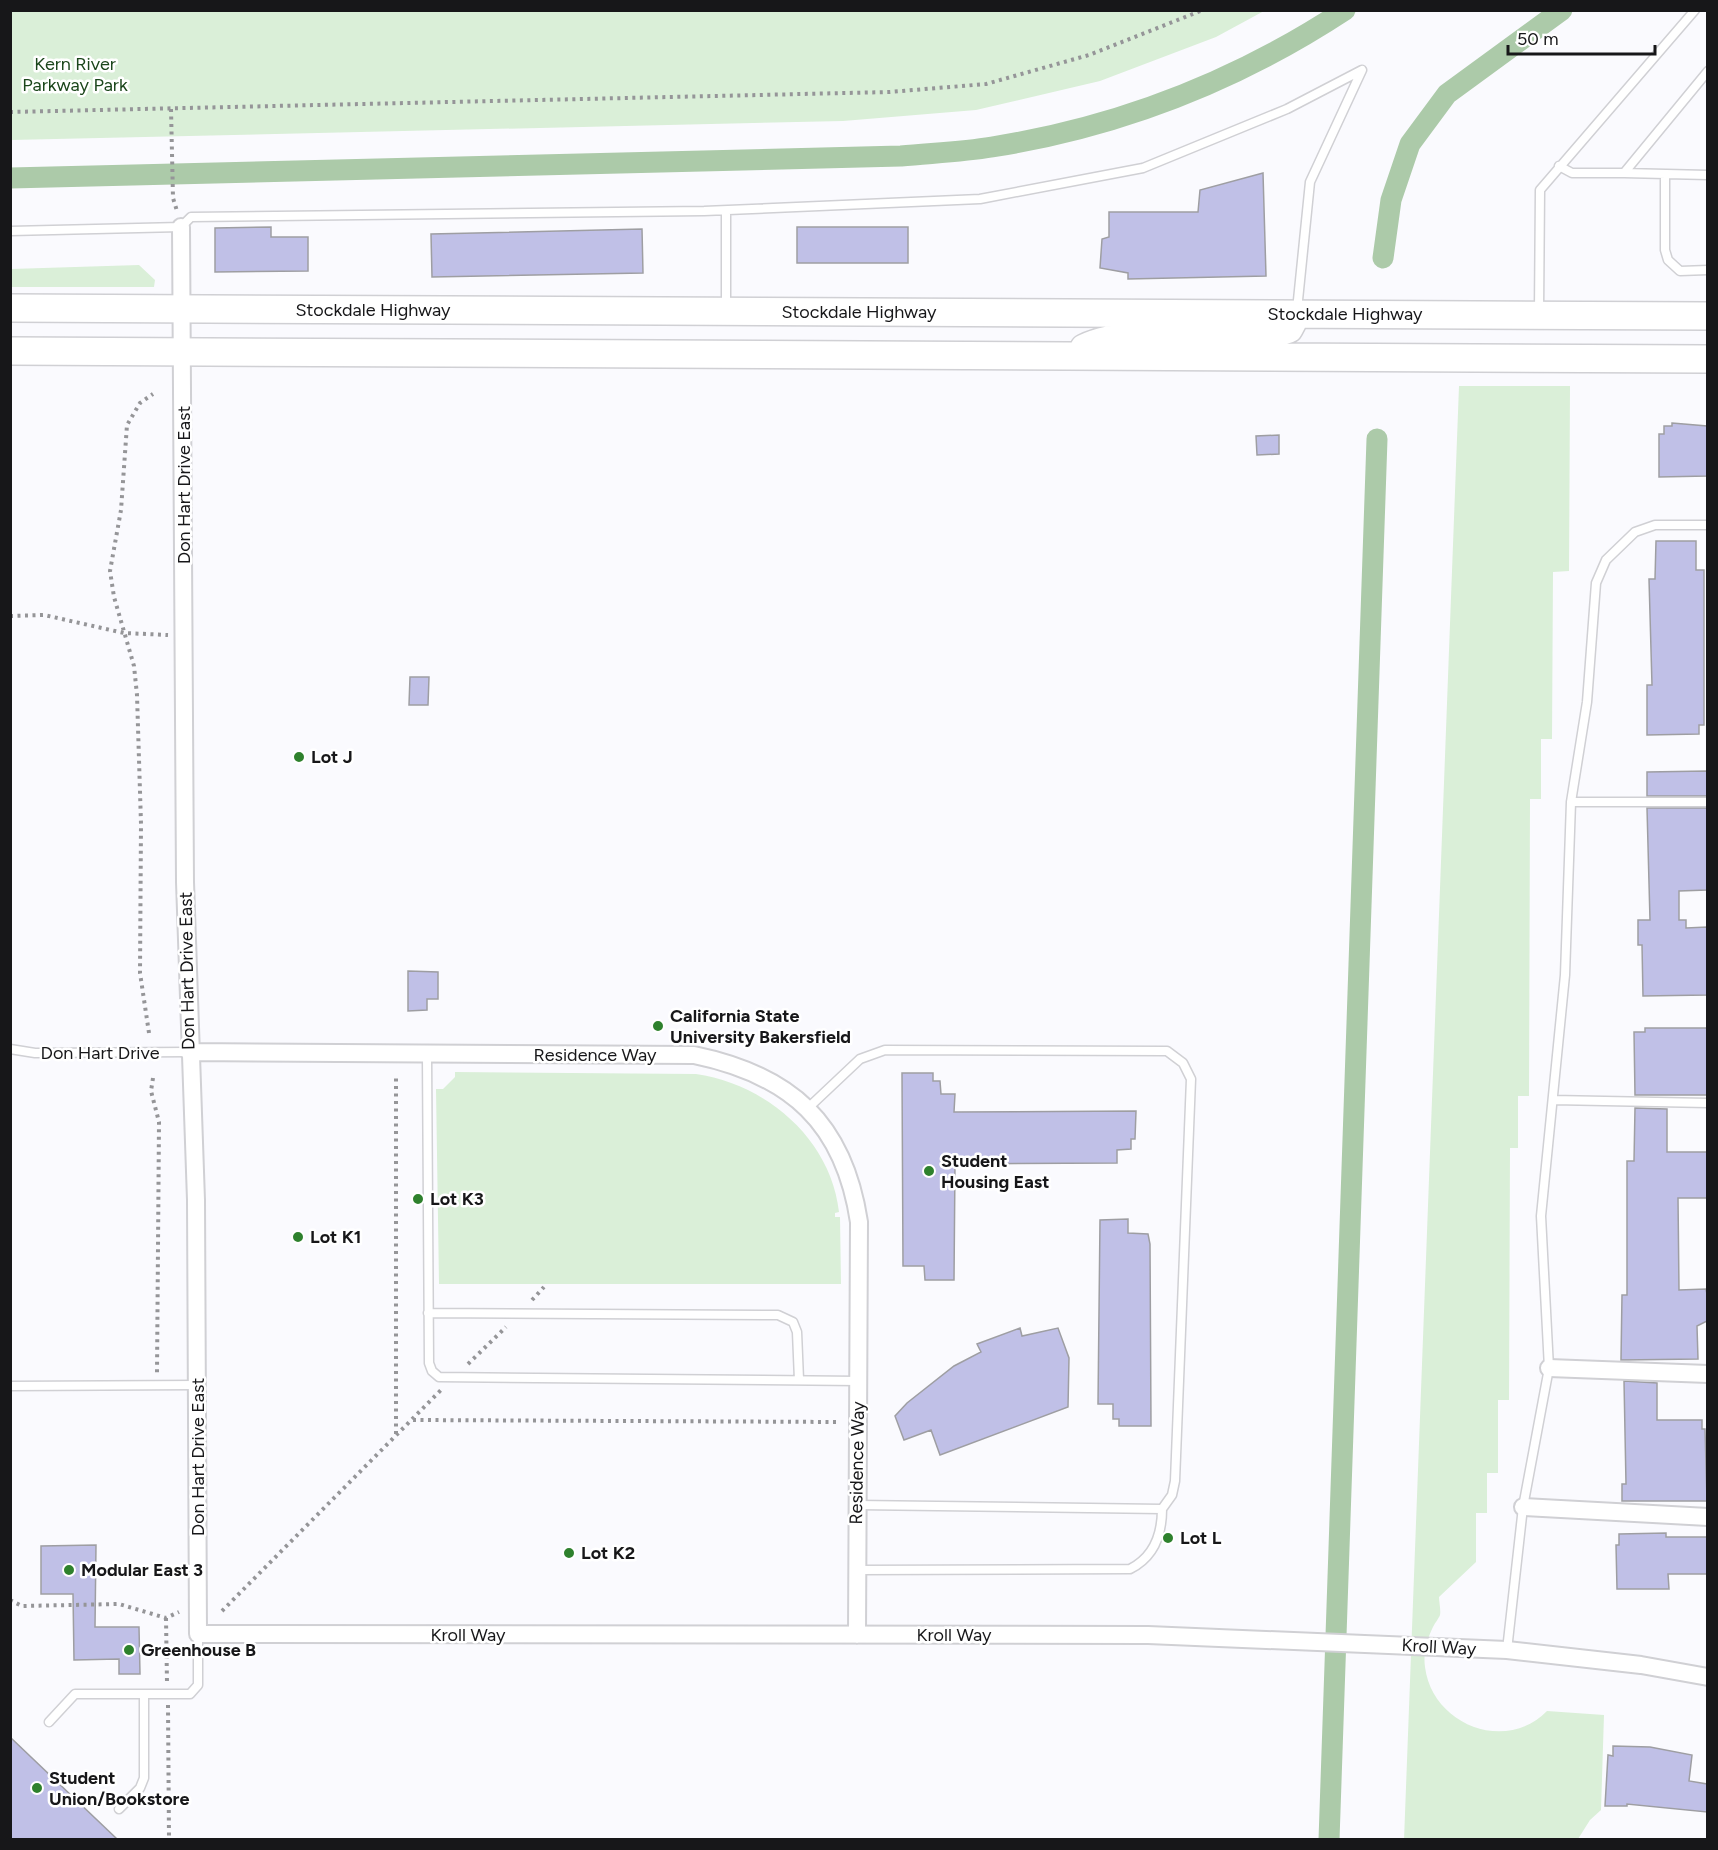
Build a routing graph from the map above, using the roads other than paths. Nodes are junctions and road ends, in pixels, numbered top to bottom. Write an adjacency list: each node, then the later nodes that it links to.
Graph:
1 (1695, 10): 3 (lane)
2 (1707, 71): 4 (lane)
3 (1559, 166): 4 (lane); 15 (lane)
4 (1624, 173): 5 (lane)
5 (1665, 174): 6 (lane); 10 (lane)
6 (1707, 175)
7 (726, 210): 8 (lane); 13 (lane); 14 (lane)
8 (181, 227): 9 (lane); 12 (street, Don Hart Drive East)
9 (10, 231)
10 (1707, 270)
11 (10, 308): 12 (main road, Stockdale Highway)
12 (182, 309): 13 (main road, Stockdale Highway); 18 (street, Don Hart Drive East)
13 (726, 312): 14 (main road, Stockdale Highway)
14 (1297, 314): 15 (main road, Stockdale Highway); 19 (main road)
15 (1539, 315): 16 (main road, Stockdale Highway)
16 (1707, 316)
17 (10, 351): 18 (main road)
18 (183, 352): 19 (main road); 25 (street, Don Hart Drive East)
19 (1066, 357): 20 (main road)
20 (1707, 359)
21 (1707, 525): 22 (lane)
22 (1571, 802): 23 (lane); 27 (lane)
23 (1707, 802)
24 (10, 1049): 25 (lane, Don Hart Drive)
25 (189, 1053): 26 (street, Residence Way); 36 (street, Don Hart Drive East)
26 (427, 1055): 29 (street, Residence Way); 30 (lane)
27 (1553, 1100): 28 (lane); 31 (lane)
28 (1707, 1103)
29 (807, 1109): 34 (street, Residence Way); 39 (lane)
30 (428, 1313): 33 (lane); 33 (lane)
31 (1549, 1368): 32 (street); 38 (lane)
32 (1707, 1374)
33 (799, 1380): 34 (lane)
34 (859, 1381): 37 (street, Residence Way)
35 (10, 1386): 36 (lane)
36 (198, 1386): 42 (street, Don Hart Drive East)
37 (857, 1505): 39 (lane); 41 (street, Residence Way)
38 (1523, 1508): 40 (street); 44 (lane)
39 (1162, 1509): 41 (lane)
40 (1707, 1517)
41 (856, 1570): 43 (street, Residence Way)
42 (198, 1634): 43 (street, Kroll Way); 46 (lane)
43 (857, 1635): 44 (street, Kroll Way)
44 (1507, 1650): 45 (street, Kroll Way)
45 (1707, 1677)
46 (144, 1694): 47 (lane); 48 (lane)
47 (49, 1722)
48 (119, 1809)

